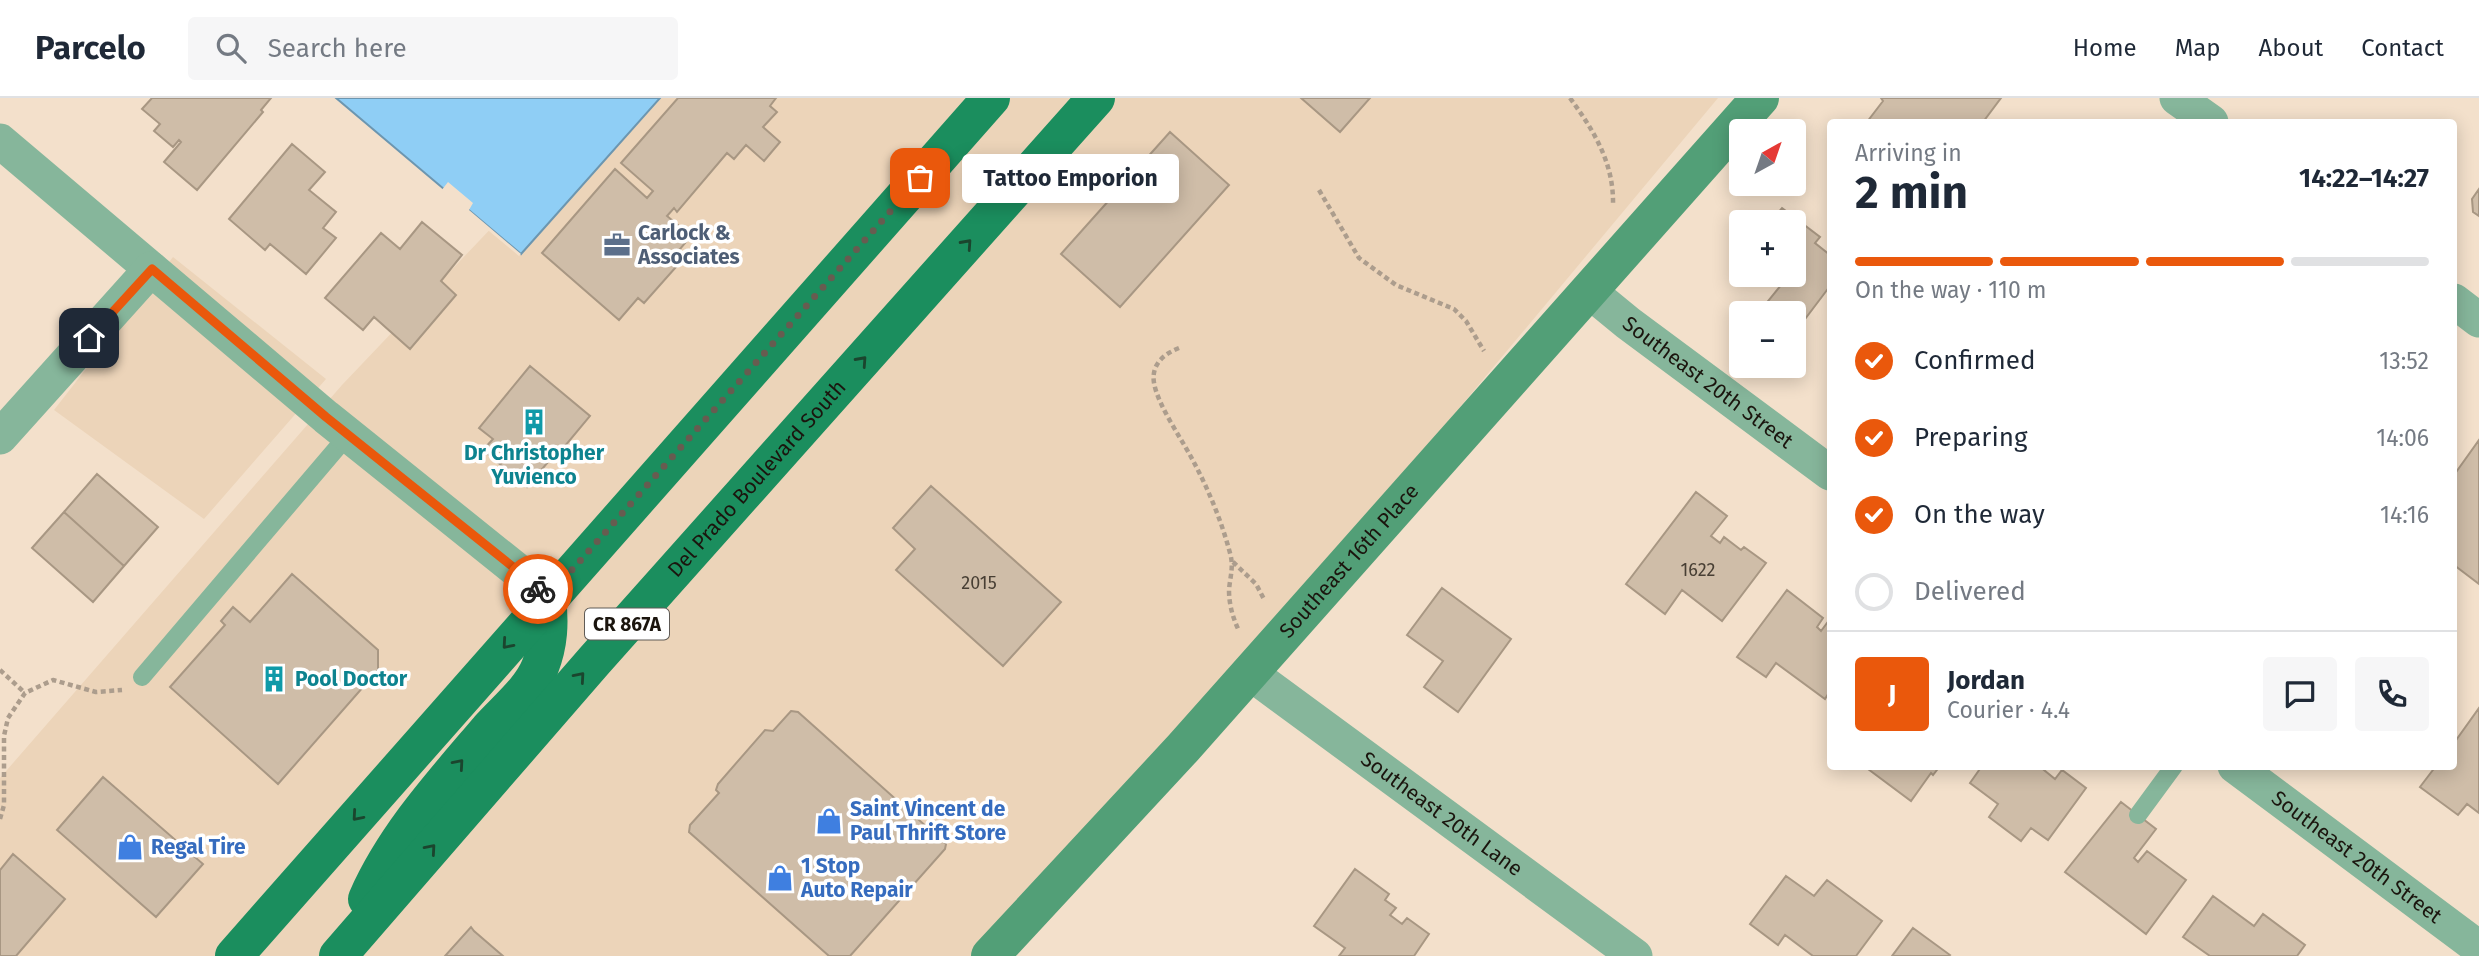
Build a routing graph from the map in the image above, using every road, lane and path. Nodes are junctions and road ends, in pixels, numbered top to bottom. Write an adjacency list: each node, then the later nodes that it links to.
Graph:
1 (991, 98): 19 (main road)
2 (1096, 98): 30 (main road, Del Prado Boulevard South / CR 867A, one-way to 2)
3 (1570, 98): 10 (path)
4 (1760, 98): 10 (street, Southeast 16th Place)
5 (2178, 98): 6 (street)
6 (2207, 119)
7 (0, 141): 9 (street)
8 (1319, 190): 14 (path)
9 (152, 269): 15 (street); 16 (street)
10 (1601, 278): 14 (street, Southeast 16th Place); 17 (street, Southeast 20th Street)
11 (2457, 303): 12 (street)
12 (2479, 320)
13 (1179, 348): 18 (path)
14 (1506, 384): 20 (street, Southeast 16th Place)
15 (348, 435): 19 (street); 23 (lane)
16 (0, 437)
17 (1827, 471)
18 (1232, 561): 20 (path); 21 (path)
19 (547, 598): 30 (main road, one-way to 19); 31 (main road, one-way to 31)
20 (1290, 626): 21 (street, Southeast 16th Place)
21 (1256, 666): 32 (street, Southeast 16th Place); 33 (street, Southeast 20th Lane)
22 (0, 670): 24 (path)
23 (142, 677): 24 (path)
24 (25, 693): 28 (path)
25 (2171, 770): 27 (lane)
26 (2240, 770): 29 (street, Southeast 20th Street)
27 (2138, 815)
28 (0, 819)
29 (2479, 948)
30 (342, 951)
31 (234, 956)
32 (990, 956)
33 (1636, 956)

